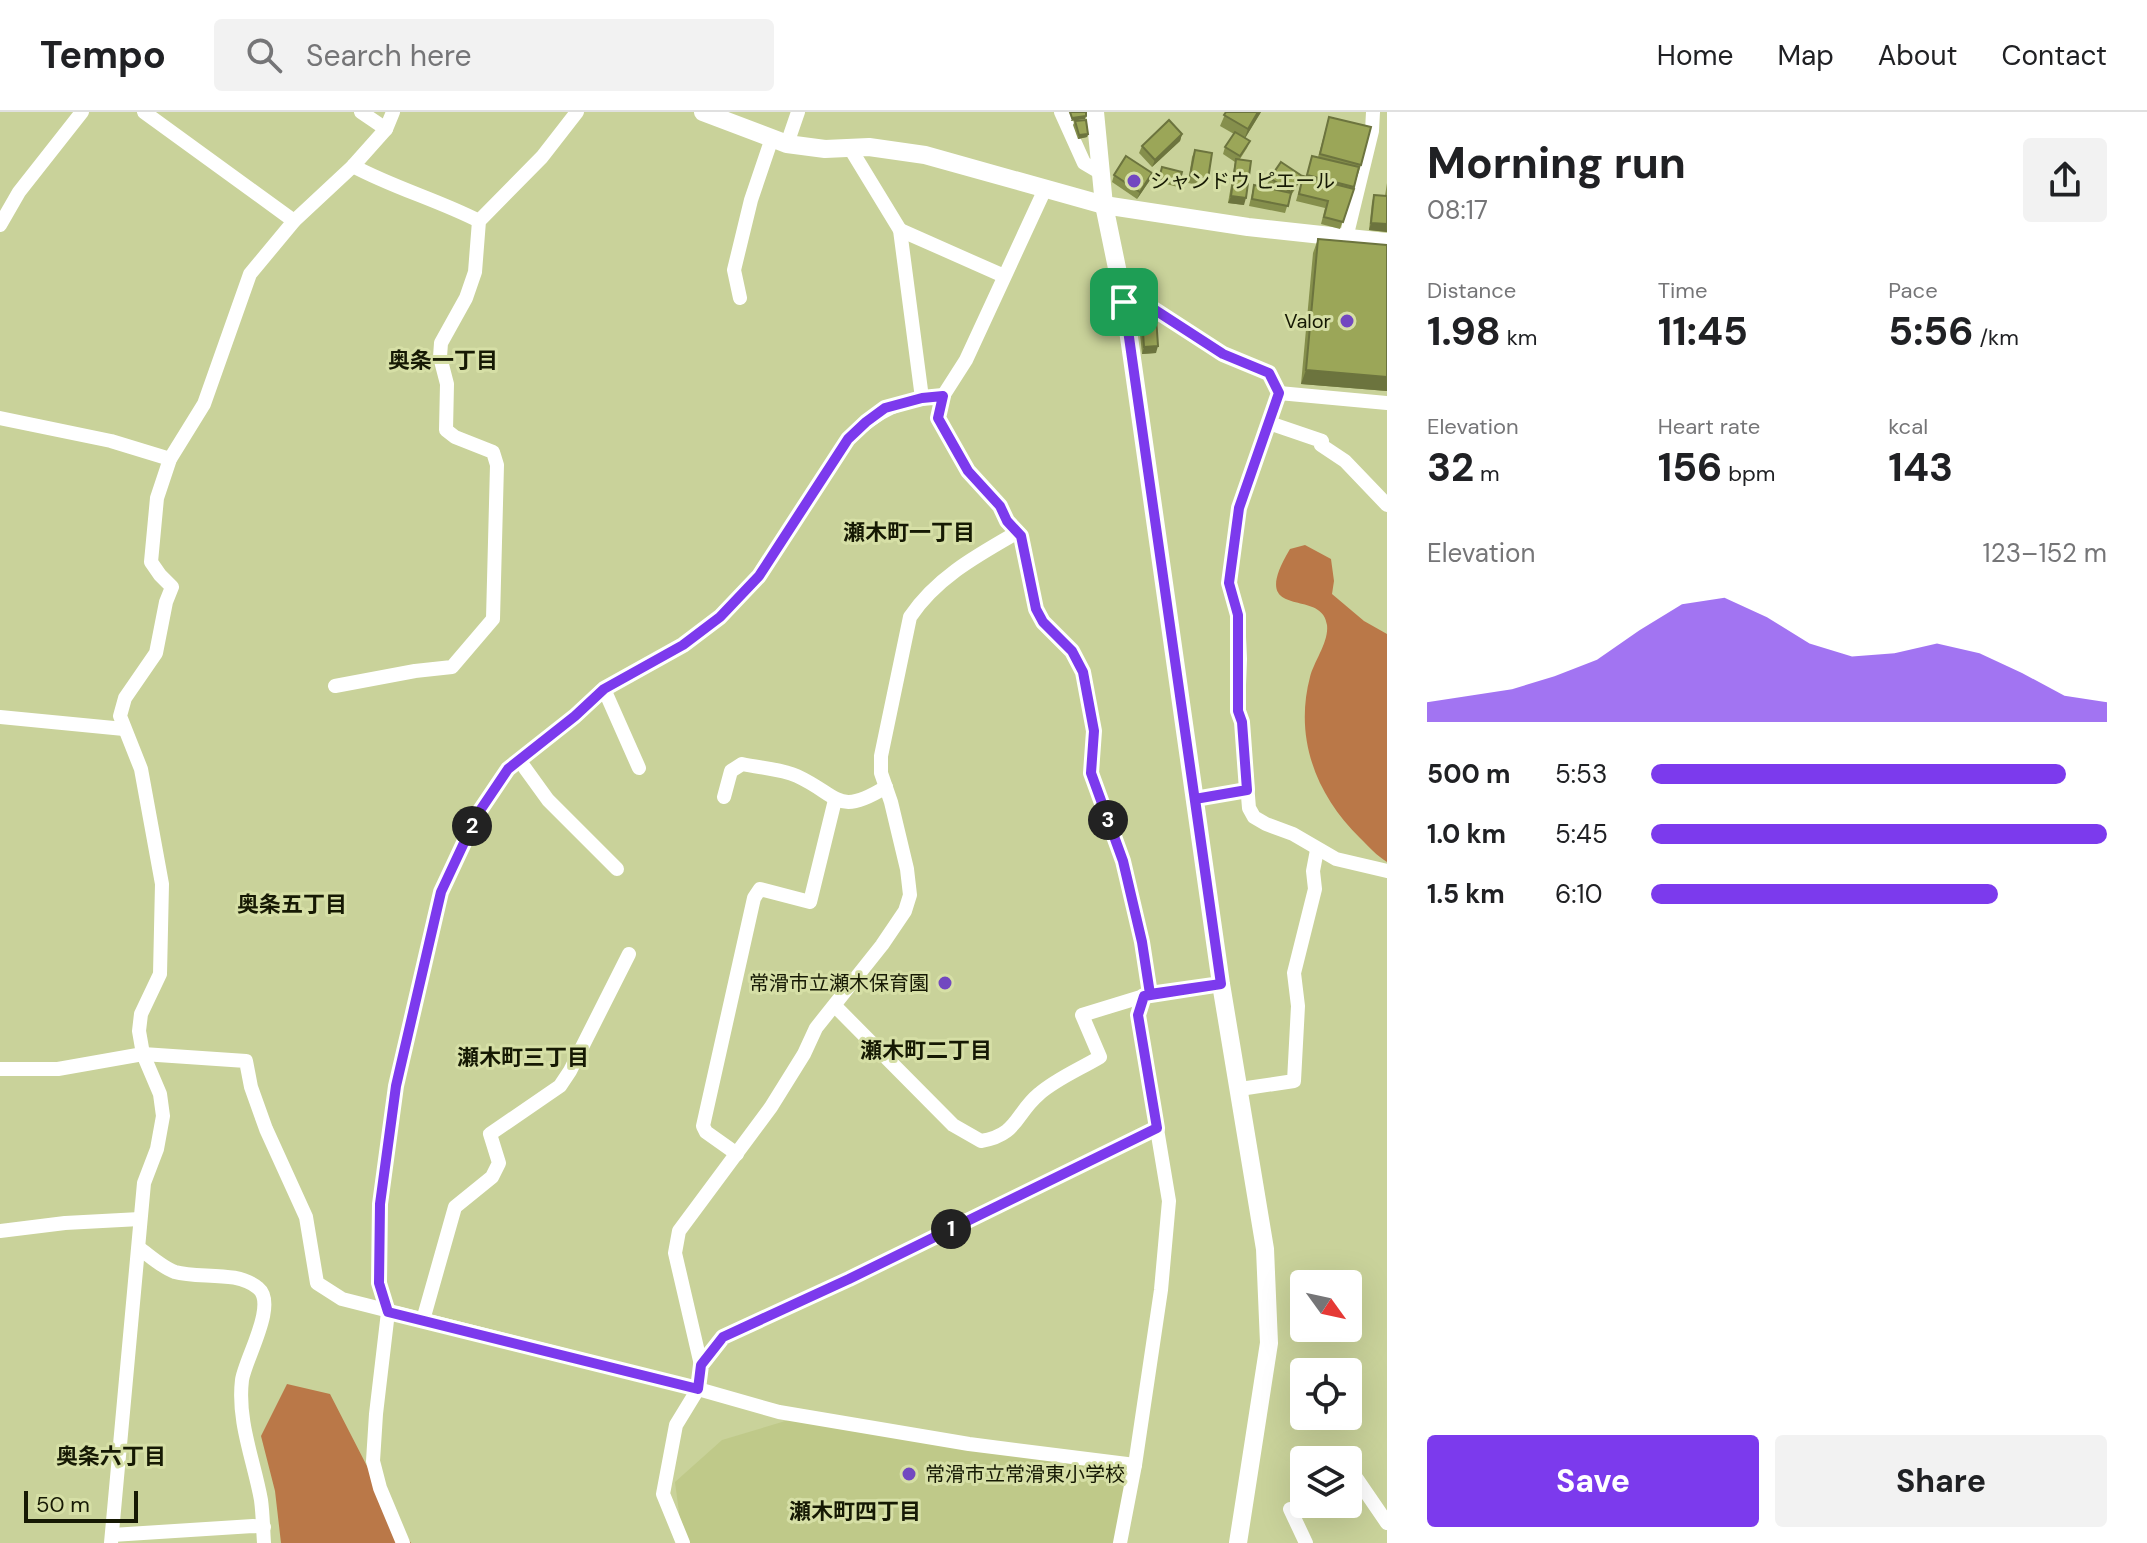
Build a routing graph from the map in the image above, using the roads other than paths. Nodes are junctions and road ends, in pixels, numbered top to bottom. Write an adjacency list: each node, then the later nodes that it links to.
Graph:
1 (82, 112): 21 (street)
2 (144, 112): 19 (street)
3 (361, 112): 12 (street)
4 (393, 112): 12 (street)
5 (577, 112): 20 (street)
6 (703, 112): 13 (street)
7 (798, 112): 13 (street)
8 (1061, 112): 16 (street)
9 (1095, 112): 16 (street)
10 (1376, 112): 11 (street); 23 (street)
11 (1387, 115)
12 (386, 129): 15 (street)
13 (779, 141): 14 (street); 26 (street)
14 (850, 148): 17 (street); 22 (street)
15 (353, 166): 19 (street); 20 (street)
16 (1101, 173): 18 (street)
17 (1045, 189): 18 (street); 25 (street)
18 (1104, 205): 23 (street); 27 (street)
19 (294, 221): 34 (street)
20 (479, 221): 37 (street)
21 (0, 225)
22 (900, 230): 25 (street); 30 (street)
23 (1346, 238): 24 (street)
24 (1387, 242)
25 (1004, 276): 29 (street)
26 (740, 298)
27 (1124, 302): 28 (street); 46 (street)
28 (1279, 393): 31 (street); 33 (street)
29 (943, 396): 30 (street); 36 (street)
30 (922, 398): 38 (street)
31 (1387, 403)
32 (0, 418): 34 (street)
33 (1269, 423): 35 (street); 44 (street)
34 (170, 459): 40 (street)
35 (1387, 505)
36 (1018, 532): 43 (street); 53 (street)
37 (335, 686)
38 (604, 689): 41 (street); 42 (street)
39 (0, 717): 40 (street)
40 (124, 729): 55 (street)
41 (519, 760): 49 (street); 63 (street)
42 (639, 768)
43 (886, 787): 47 (street); 54 (street)
44 (1247, 790): 46 (street); 48 (street)
45 (724, 797): 47 (street)
46 (1195, 799): 52 (street)
47 (835, 800): 59 (street)
48 (1317, 850): 50 (street); 57 (street)
49 (617, 869)
50 (1387, 871)
51 (629, 954): 64 (street)
52 (1221, 984): 53 (street); 57 (street)
53 (1147, 995): 54 (street); 58 (street)
54 (835, 1006): 59 (street)
55 (143, 1054): 56 (street); 60 (street); 63 (street)
56 (0, 1069)
57 (1240, 1089): 77 (street)
58 (1157, 1128): 65 (street); 67 (street)
59 (737, 1154): 65 (street)
60 (140, 1219): 61 (street); 62 (street)
61 (0, 1231)
62 (139, 1248): 71 (street); 72 (street)
63 (388, 1312): 64 (street); 74 (street)
64 (423, 1320): 66 (street)
65 (701, 1365): 66 (street)
66 (698, 1389): 67 (street); 75 (street)
67 (1135, 1465): 76 (street)
68 (1362, 1486): 70 (street)
69 (1294, 1518): 78 (street)
70 (1387, 1523)
71 (264, 1527): 72 (street); 73 (street)
72 (112, 1539)
73 (264, 1543)
74 (403, 1543)
75 (683, 1543)
76 (1120, 1543)
77 (1238, 1543)
78 (1306, 1543)

